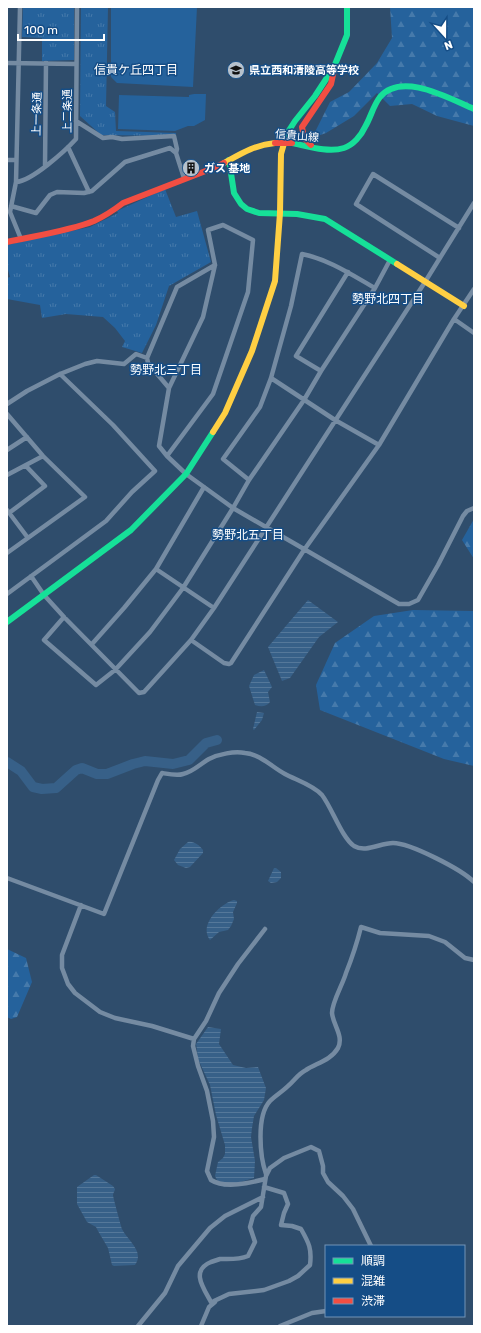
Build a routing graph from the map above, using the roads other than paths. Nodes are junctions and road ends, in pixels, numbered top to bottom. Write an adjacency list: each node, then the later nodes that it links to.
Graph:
1 (20, 7): 5 (street)
2 (77, 7): 7 (street, 上二条通)
3 (347, 7): 8 (street)
4 (7, 63): 5 (street)
5 (18, 63): 6 (street); 15 (street)
6 (46, 63): 7 (street); 17 (street, 上一条通)
7 (76, 64): 10 (street, 上二条通)
8 (334, 67): 11 (street); 23 (street)
9 (474, 109): 11 (street, 信貴山線)
10 (76, 121): 12 (street, 上二条通); 13 (street)
11 (311, 145): 16 (street, 信貴山線, bridge)
12 (68, 147): 17 (street, 上二条通); 20 (street)
13 (176, 153): 18 (street); 20 (street)
14 (7, 160): 15 (street)
15 (16, 160): 19 (street)
16 (229, 160): 18 (street, 信貴山線); 23 (street)
17 (45, 166): 19 (street, 上二条通)
18 (184, 178): 25 (street, 信貴山線)
19 (16, 182): 22 (street)
20 (89, 192): 22 (street)
21 (474, 203): 24 (street)
22 (11, 206): 25 (street)
23 (280, 213): 28 (street); 52 (street)
24 (458, 228): 27 (street); 27 (street)
25 (21, 238): 26 (street, 信貴山線)
26 (7, 242)
27 (440, 258): 31 (street)
28 (390, 260): 31 (street); 32 (street)
29 (215, 265): 37 (street); 41 (street); 50 (street)
30 (348, 272): 32 (street); 38 (street); 40 (street)
31 (425, 282): 34 (street); 45 (street)
32 (375, 288): 38 (street)
33 (474, 289): 34 (street)
34 (464, 306): 35 (street)
35 (454, 319): 36 (street); 47 (street)
36 (474, 333)
37 (147, 358): 39 (street); 41 (street)
38 (321, 371): 42 (street)
39 (60, 374): 43 (street); 64 (street)
40 (272, 378): 42 (street); 54 (street)
41 (169, 388): 50 (street)
42 (304, 400): 45 (street); 54 (street)
43 (7, 404)
44 (7, 414): 46 (street)
45 (335, 420): 47 (street); 59 (street)
46 (27, 437): 48 (street); 49 (street)
47 (379, 445): 61 (street)
48 (7, 450)
49 (43, 456): 51 (street); 60 (street)
50 (167, 456): 52 (street)
51 (26, 466): 53 (street); 58 (street)
52 (186, 474): 55 (street); 67 (street)
53 (7, 475)
54 (249, 480): 56 (street)
55 (204, 487): 56 (street); 63 (street)
56 (233, 508): 59 (street); 65 (street)
57 (474, 508): 61 (street)
58 (8, 511): 60 (street)
59 (266, 527): 61 (street); 68 (street)
60 (28, 538): 62 (street)
61 (304, 550): 71 (street)
62 (7, 553)
63 (156, 569): 65 (street); 72 (street)
64 (32, 576): 66 (street); 67 (street)
65 (183, 588): 68 (street); 73 (street)
66 (7, 594)
67 (44, 595): 69 (street); 70 (street)
68 (214, 608): 71 (street)
69 (64, 617): 72 (street); 73 (street)
70 (7, 622)
71 (191, 640): 73 (street)
72 (92, 644): 73 (street)
73 (115, 670)
74 (7, 878): 76 (street)
75 (474, 882): 76 (street)
76 (81, 905): 79 (street)
77 (265, 929): 79 (street)
78 (474, 960): 80 (street)
79 (194, 1039): 80 (street)
80 (266, 1177): 81 (street); 83 (street)
81 (264, 1187): 82 (street); 84 (street)
82 (263, 1197): 84 (street); 86 (street)
83 (371, 1245)
84 (212, 1304): 87 (street)
85 (325, 1310): 88 (street)
86 (138, 1326)
87 (201, 1326)
88 (280, 1326)

